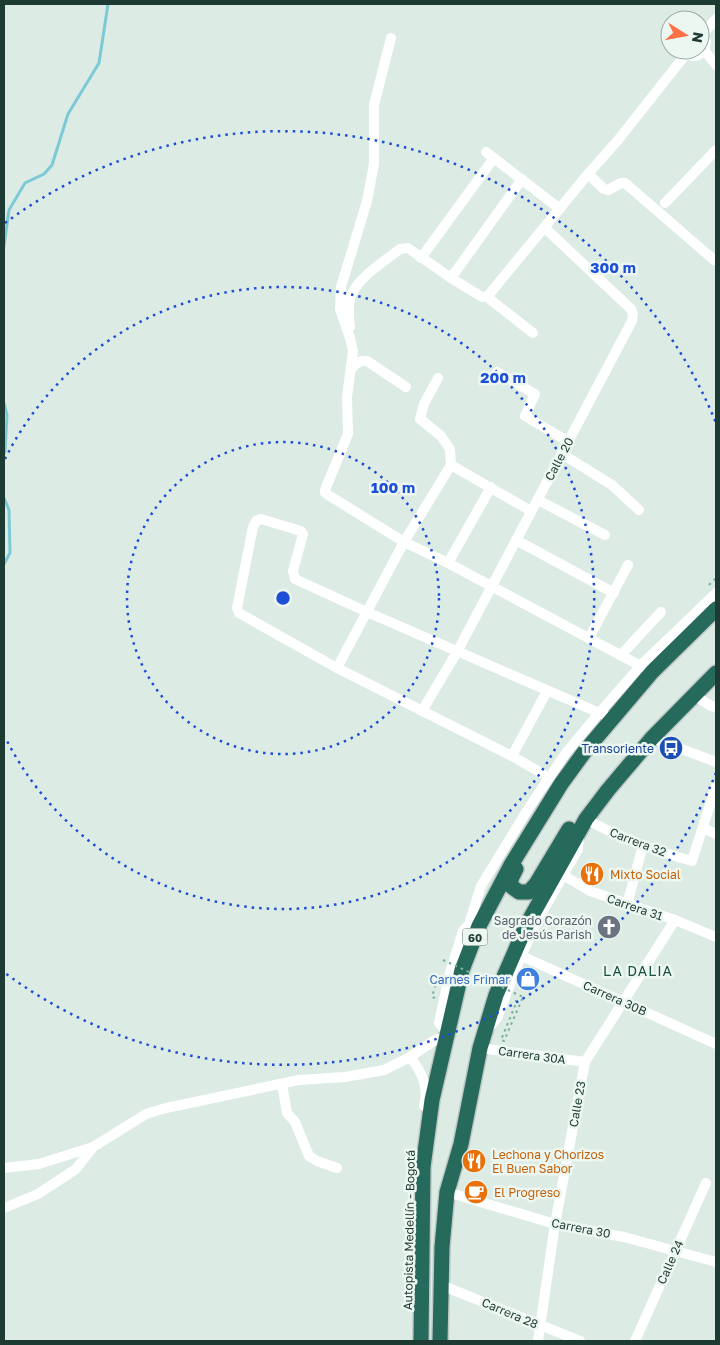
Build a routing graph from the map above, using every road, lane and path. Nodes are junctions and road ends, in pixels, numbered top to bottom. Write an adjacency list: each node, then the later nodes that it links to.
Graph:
1 (391, 38): 14 (street)
2 (679, 60): 4 (street)
3 (716, 150): 6 (street)
4 (588, 174): 7 (street); 10 (street)
5 (522, 179): 7 (street); 9 (street); 11 (street)
6 (665, 203)
7 (560, 209): 8 (street)
8 (545, 228): 12 (street); 19 (street, Calle 20)
9 (421, 258): 11 (street); 14 (street)
10 (714, 260)
11 (451, 278): 12 (street)
12 (487, 297): 13 (street)
13 (533, 333)
14 (350, 338): 15 (street)
15 (351, 369): 18 (street); 28 (street)
16 (497, 372): 19 (street)
17 (438, 378): 21 (street)
18 (406, 386)
19 (569, 442): 20 (street, Calle 20)
20 (562, 454): 23 (street, Calle 20); 24 (street)
21 (451, 464): 22 (street); 28 (street)
22 (491, 487): 25 (street); 29 (street)
23 (538, 500): 25 (street, Calle 20); 26 (street)
24 (639, 510)
25 (531, 511): 27 (street, Calle 20)
26 (605, 535)
27 (516, 540): 31 (street, Calle 20); 33 (street)
28 (404, 542): 29 (street); 36 (street)
29 (448, 563): 31 (street)
30 (628, 565): 33 (street)
31 (492, 586): 39 (street); 40 (street, Calle 20)
32 (716, 588): 38 (street)
33 (614, 593): 39 (street)
34 (716, 594): 38 (street)
35 (716, 608): 43 (highway, Autopista Medellín - Bogotá / 60)
36 (367, 612): 40 (street); 42 (street); 42 (street)
37 (661, 612): 41 (street)
38 (683, 625): 43 (street)
39 (589, 638): 41 (street)
40 (457, 652): 46 (street); 49 (street, Calle 20)
41 (621, 655): 43 (street)
42 (337, 668): 49 (street)
43 (646, 668): 50 (highway, Autopista Medellín - Bogotá / 60)
44 (716, 673): 47 (highway)
45 (716, 682): 47 (street)
46 (547, 691): 50 (street); 54 (street)
47 (695, 693): 48 (street); 51 (highway)
48 (716, 707)
49 (422, 711): 54 (street)
50 (605, 715): 52 (highway, Autopista Medellín - Bogotá / 60); 53 (street)
51 (652, 738): 55 (street); 59 (highway)
52 (585, 751): 53 (street); 56 (highway, Autopista Medellín - Bogotá / 60)
53 (566, 752): 57 (street); 60 (street)
54 (512, 756): 57 (street)
55 (716, 762)
56 (572, 770): 59 (highway); 62 (highway, Autopista Medellín - Bogotá / 60)
57 (544, 774): 60 (street)
58 (716, 786): 63 (street)
59 (596, 806): 61 (highway)
60 (528, 809): 62 (street); 74 (street)
61 (582, 825): 65 (street, Carrera 32); 66 (highway)
62 (534, 828): 74 (highway, Autopista Medellín - Bogotá / 60)
63 (703, 828): 64 (street); 65 (street, Carrera 32)
64 (716, 834)
65 (643, 845): 67 (street)
66 (560, 873): 67 (street, Carrera 31); 70 (highway)
67 (627, 905): 68 (street, Carrera 31)
68 (675, 920): 69 (street, Carrera 31); 73 (street, Calle 23)
69 (716, 936)
70 (517, 954): 73 (street, Carrera 30B); 75 (highway)
71 (443, 960): 72 (path, bridge)
72 (517, 1002)
73 (623, 1002): 76 (street, Carrera 30B); 78 (street, Calle 23)
74 (446, 1034): 77 (street); 81 (highway, Autopista Medellín - Bogotá / 60)
75 (482, 1040): 78 (street, Carrera 30A); 85 (highway)
76 (716, 1044)
77 (410, 1057): 79 (street); 81 (street)
78 (585, 1062): 87 (street, Calle 23)
79 (282, 1084): 80 (street); 83 (street)
80 (93, 1147): 82 (street); 86 (street)
81 (423, 1167): 92 (highway, Autopista Medellín - Bogotá / 60)
82 (4, 1168)
83 (337, 1168)
84 (706, 1183): 88 (street, Calle 24)
85 (447, 1192): 87 (street, Carrera 30); 90 (highway)
86 (4, 1208)
87 (555, 1224): 88 (street, Carrera 30); 91 (street, Calle 23)
88 (676, 1250): 89 (street, Carrera 30); 96 (street, Calle 24)
89 (716, 1262)
90 (441, 1285): 91 (street, Carrera 28); 93 (highway)
91 (540, 1326): 94 (street, Calle 23); 95 (street, Carrera 28)
92 (421, 1341)
93 (440, 1341)
94 (538, 1341)
95 (580, 1341)
96 (635, 1341)

